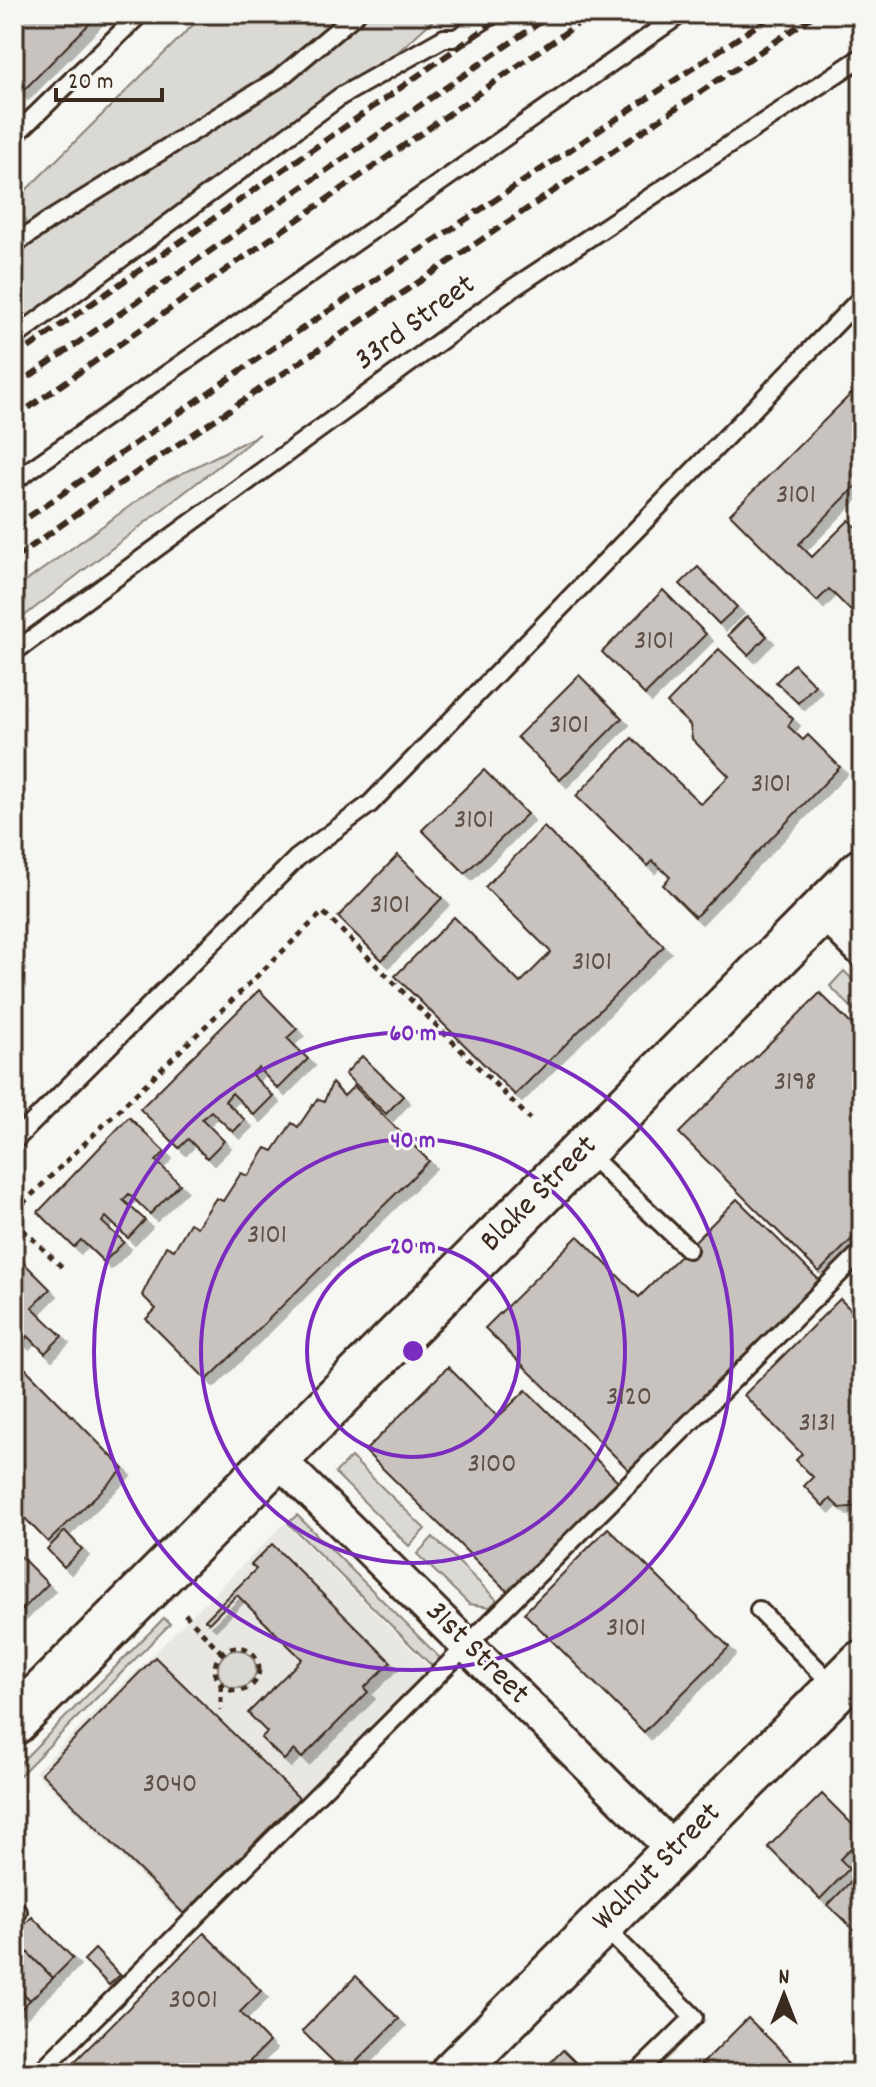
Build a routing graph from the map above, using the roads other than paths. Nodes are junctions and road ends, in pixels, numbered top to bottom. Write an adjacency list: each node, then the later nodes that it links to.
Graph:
1 (140, 14): 6 (lane)
2 (356, 14): 7 (lane)
3 (494, 14): 9 (lane)
4 (681, 14): 10 (lane)
5 (862, 57): 11 (lane, 33rd Street)
6 (14, 136)
7 (14, 245)
8 (862, 297): 15 (lane)
9 (14, 338)
10 (14, 481)
11 (14, 652)
12 (862, 871): 13 (street, Blake Street)
13 (823, 911): 14 (street); 16 (street, Blake Street)
14 (862, 950)
15 (14, 1141)
16 (584, 1150): 17 (lane); 19 (street, Blake Street)
17 (688, 1249)
18 (862, 1251): 21 (lane)
19 (277, 1458): 21 (street, 31st Street); 23 (street, Blake Street)
20 (759, 1610): 22 (lane)
21 (467, 1646): 24 (street, 31st Street); 26 (lane)
22 (849, 1676): 24 (street, Walnut Street)
23 (14, 1722)
24 (675, 1851): 25 (street, Walnut Street)
25 (602, 1925): 27 (street, Walnut Street); 28 (lane)
26 (39, 2073)
27 (453, 2073)
28 (637, 2073)

